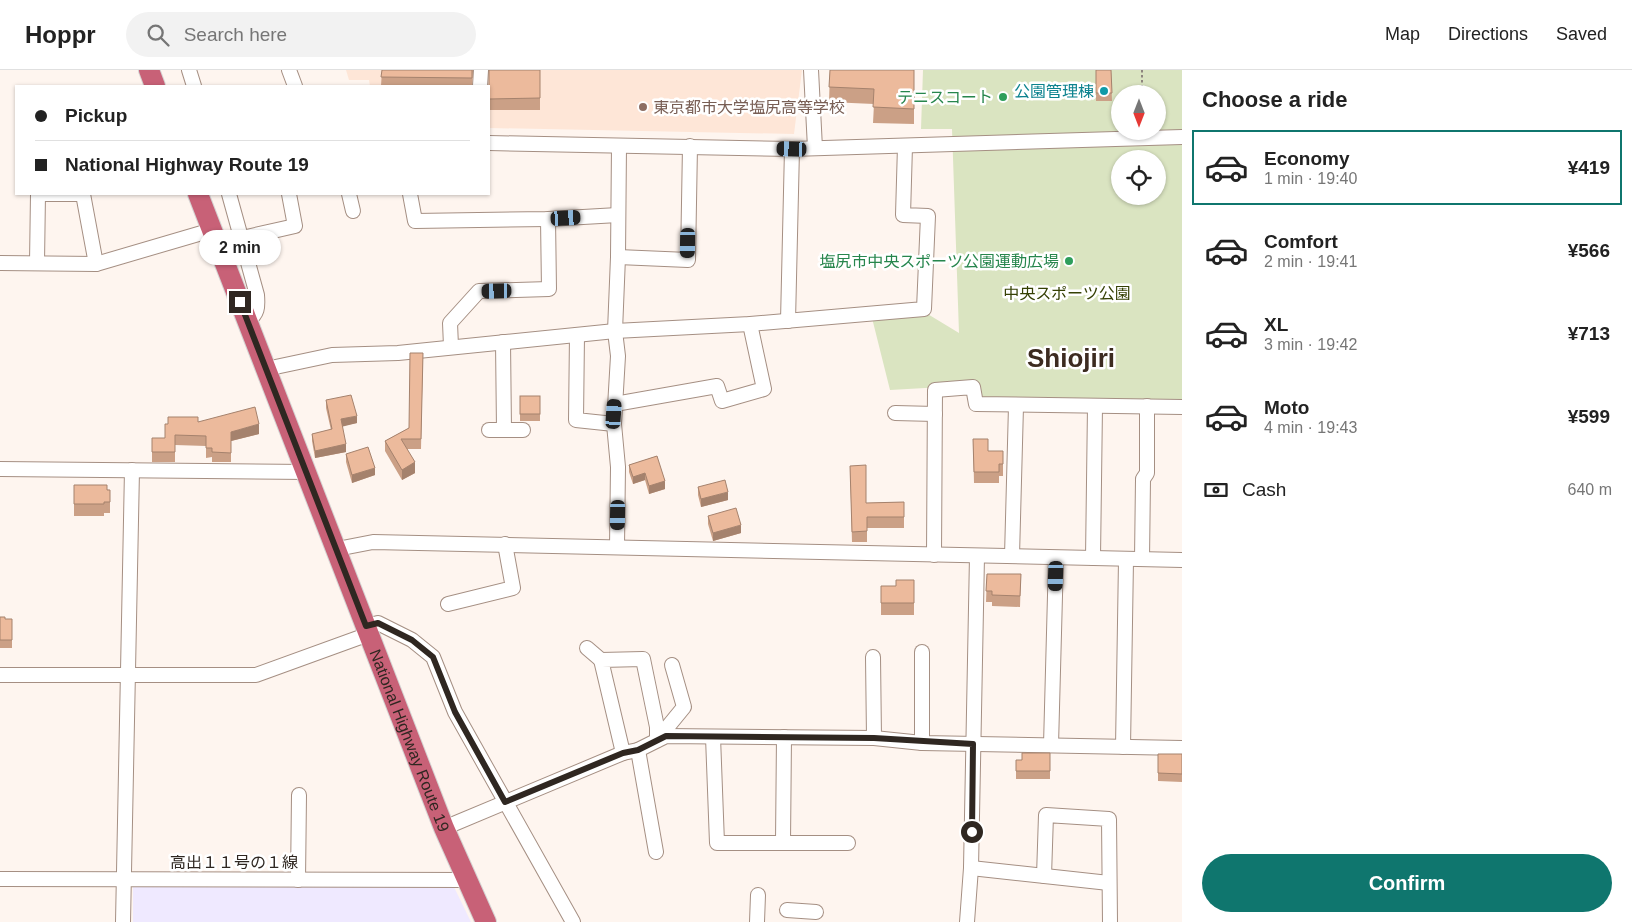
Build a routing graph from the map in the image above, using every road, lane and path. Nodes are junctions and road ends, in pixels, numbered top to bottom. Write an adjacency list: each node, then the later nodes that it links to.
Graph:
1 (149, 70): 7 (highway)
2 (188, 70): 8 (street)
3 (289, 70): 9 (street)
4 (481, 70): 10 (street)
5 (811, 70): 17 (street)
6 (1142, 70): 11 (path)
7 (156, 85)
8 (194, 85)
9 (294, 85)
10 (480, 85)
11 (1142, 85)
12 (1182, 137): 16 (street)
13 (490, 143): 14 (street)
14 (619, 146): 15 (street); 27 (street)
15 (690, 146): 18 (street); 31 (street)
16 (905, 146): 17 (street); 36 (street)
17 (815, 148): 18 (street)
18 (792, 149): 36 (street)
19 (38, 195): 33 (street)
20 (83, 195): 34 (street)
21 (198, 195): 29 (highway, National Highway Route 19)
22 (229, 195): 30 (street)
23 (289, 195): 30 (street)
24 (349, 195): 26 (street)
25 (410, 195): 28 (street)
26 (353, 211)
27 (618, 215): 28 (street); 31 (street)
28 (548, 219): 41 (street)
29 (212, 230): 34 (street); 35 (highway, National Highway Route 19)
30 (242, 238): 35 (street)
31 (618, 258): 38 (street)
32 (0, 263): 33 (street)
33 (37, 263): 34 (street)
34 (96, 264)
35 (247, 321): 42 (highway, National Highway Route 19)
36 (788, 321): 37 (street)
37 (750, 324): 38 (street); 43 (street)
38 (615, 331): 39 (street); 43 (street)
39 (577, 335): 40 (street); 50 (street)
40 (503, 342): 41 (street); 52 (street)
41 (451, 346): 42 (street)
42 (266, 370): 56 (highway, National Highway Route 19)
43 (615, 404): 50 (street)
44 (1016, 406): 45 (street); 49 (street); 62 (street)
45 (1095, 406): 46 (street); 64 (street)
46 (1148, 406): 47 (street); 65 (street)
47 (1182, 407)
48 (895, 413): 49 (street)
49 (935, 414): 60 (street)
50 (614, 424): 58 (street)
51 (489, 430): 52 (street)
52 (504, 430): 53 (street)
53 (523, 430)
54 (0, 469): 55 (street)
55 (132, 470): 56 (street); 76 (street)
56 (307, 472): 59 (highway, National Highway Route 19)
57 (505, 544): 58 (street); 59 (street); 68 (street)
58 (617, 547): 60 (street)
59 (337, 549): 69 (highway, National Highway Route 19)
60 (934, 555): 61 (street)
61 (977, 556): 62 (street); 82 (street)
62 (1012, 556): 63 (street)
63 (1056, 558): 64 (street); 83 (street)
64 (1093, 558): 66 (street)
65 (1142, 559): 66 (street); 67 (street)
66 (1126, 560): 84 (street)
67 (1182, 560)
68 (448, 604)
69 (367, 630): 76 (street); 89 (street); 90 (highway, National Highway Route 19)
70 (587, 648): 73 (street)
71 (922, 652): 81 (street)
72 (873, 657): 79 (street)
73 (601, 660): 80 (street); 87 (street)
74 (672, 665): 80 (street)
75 (0, 675): 76 (street)
76 (129, 676): 97 (street)
77 (712, 737): 78 (street); 80 (street); 91 (street)
78 (784, 738): 79 (street); 91 (street)
79 (874, 738): 81 (street)
80 (657, 740): 86 (street)
81 (922, 743): 82 (street)
82 (973, 744): 83 (street); 94 (street)
83 (1051, 745): 84 (street)
84 (1124, 747): 85 (street)
85 (1182, 748)
86 (638, 750): 87 (street); 93 (street)
87 (623, 753): 89 (street)
88 (299, 795): 98 (street)
89 (505, 802): 90 (street); 106 (street)
90 (444, 828): 99 (highway, National Highway Route 19)
91 (782, 842): 92 (street)
92 (848, 844)
93 (656, 852)
94 (971, 868): 95 (street); 108 (street)
95 (1044, 876): 100 (street); 100 (street)
96 (0, 879): 97 (street, 高出１１号の１線)
97 (123, 880): 98 (street, 高出１１号の１線); 104 (street)
98 (298, 880): 99 (street, 高出１１号の１線)
99 (467, 880): 105 (highway, National Highway Route 19)
100 (1109, 883): 109 (street)
101 (758, 895): 107 (street)
102 (816, 912): 103 (street)
103 (796, 914)
104 (123, 922)
105 (486, 922)
106 (573, 922)
107 (757, 922)
108 (967, 922)
109 (1110, 922)

